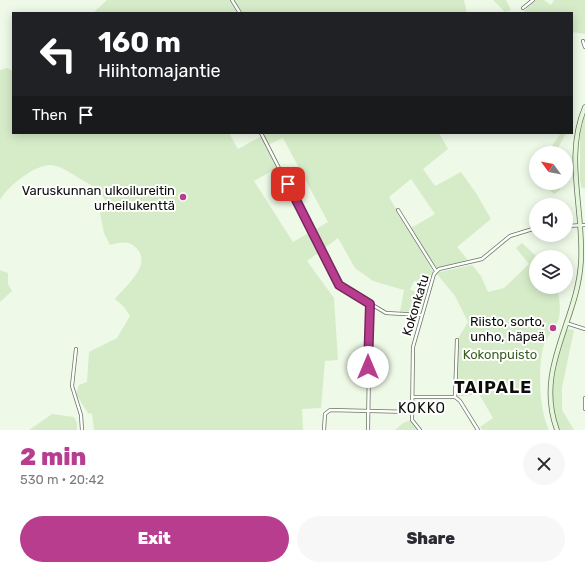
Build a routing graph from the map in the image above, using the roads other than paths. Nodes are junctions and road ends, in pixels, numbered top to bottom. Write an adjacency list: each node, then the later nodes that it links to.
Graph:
1 (232, 0): 4 (street)
2 (532, 0): 3 (street)
3 (523, 8)
4 (239, 12)
5 (583, 41): 6 (street)
6 (585, 47)
7 (585, 107): 10 (street)
8 (262, 134): 15 (street)
9 (398, 210): 14 (street)
10 (580, 225): 11 (street); 12 (street); 17 (street)
11 (585, 225)
12 (573, 226)
13 (529, 230): 14 (street, Kokonkatu)
14 (436, 271): 16 (street, Kokonkatu)
15 (370, 304): 16 (street); 25 (street)
16 (422, 315): 21 (street, Kokonkatu)
17 (566, 323): 18 (street); 32 (street)
18 (585, 329)
19 (457, 340): 22 (street)
20 (76, 349): 27 (street)
21 (412, 397): 22 (street); 26 (street, Kokonkatu)
22 (455, 397): 31 (street)
23 (585, 398): 24 (street)
24 (585, 409)
25 (368, 412): 26 (street); 28 (street); 29 (street)
26 (412, 412): 30 (street, Kokonkatu)
27 (82, 430)
28 (324, 430)
29 (368, 430)
30 (420, 430)
31 (478, 430)
32 (558, 430)

